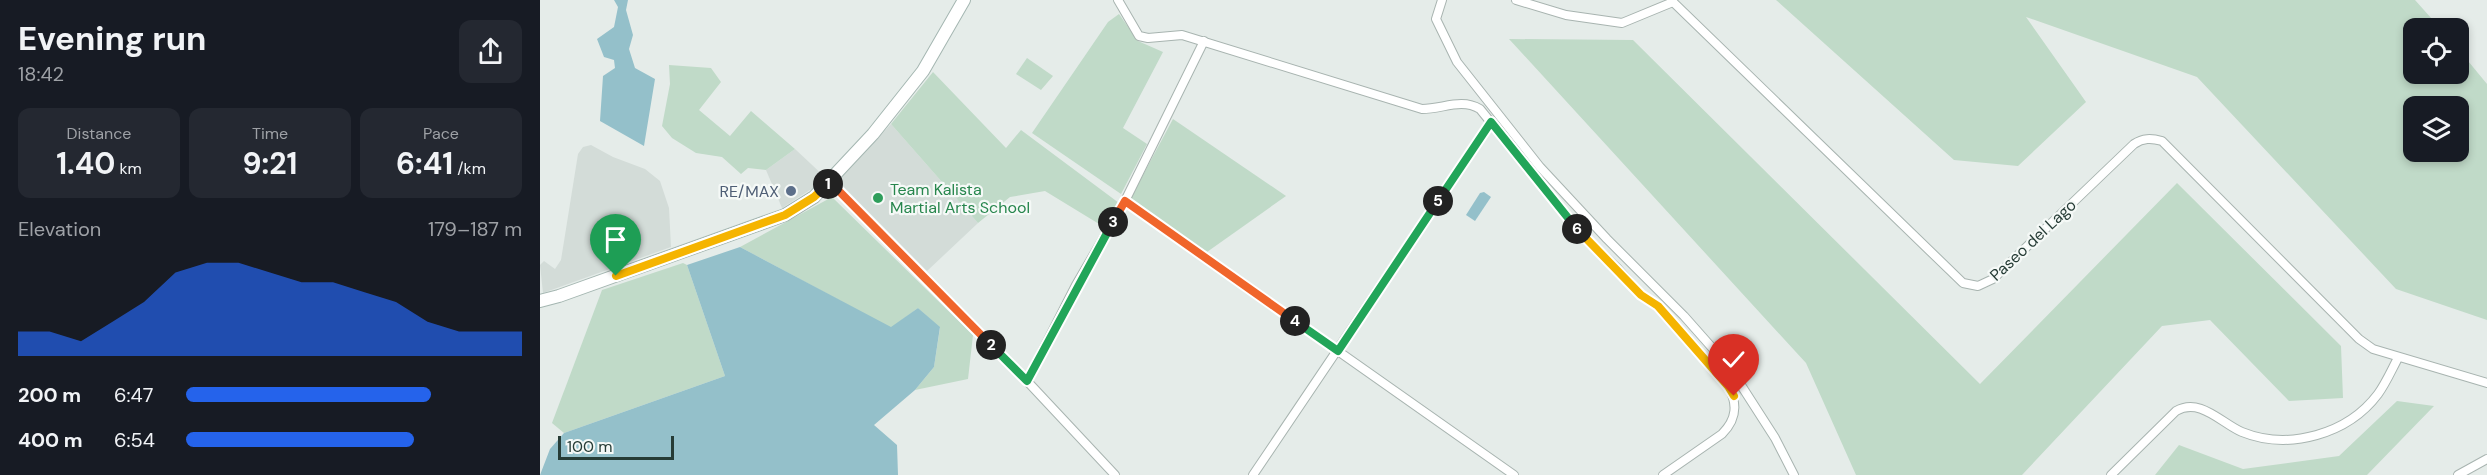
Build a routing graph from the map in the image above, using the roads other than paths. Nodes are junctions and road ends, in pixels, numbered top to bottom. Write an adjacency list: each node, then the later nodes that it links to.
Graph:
1 (964, 0): 8 (street)
2 (1118, 0): 6 (street)
3 (1442, 0): 20 (street)
4 (1516, 0): 5 (street)
5 (1674, 1): 12 (street, Paseo del Lago)
6 (1204, 41): 7 (street); 9 (street)
7 (1491, 122): 11 (street); 19 (street)
8 (830, 182): 10 (street); 13 (street)
9 (1125, 201): 11 (street); 13 (street)
10 (540, 301)
11 (1338, 351): 17 (street); 18 (street)
12 (2398, 358): 14 (street); 21 (street)
13 (1027, 381): 16 (street)
14 (2487, 383)
15 (2487, 459): 22 (street)
16 (1115, 475)
17 (1253, 475)
18 (1514, 475)
19 (1663, 475)
20 (1794, 475)
21 (2111, 475)
22 (2458, 475)

